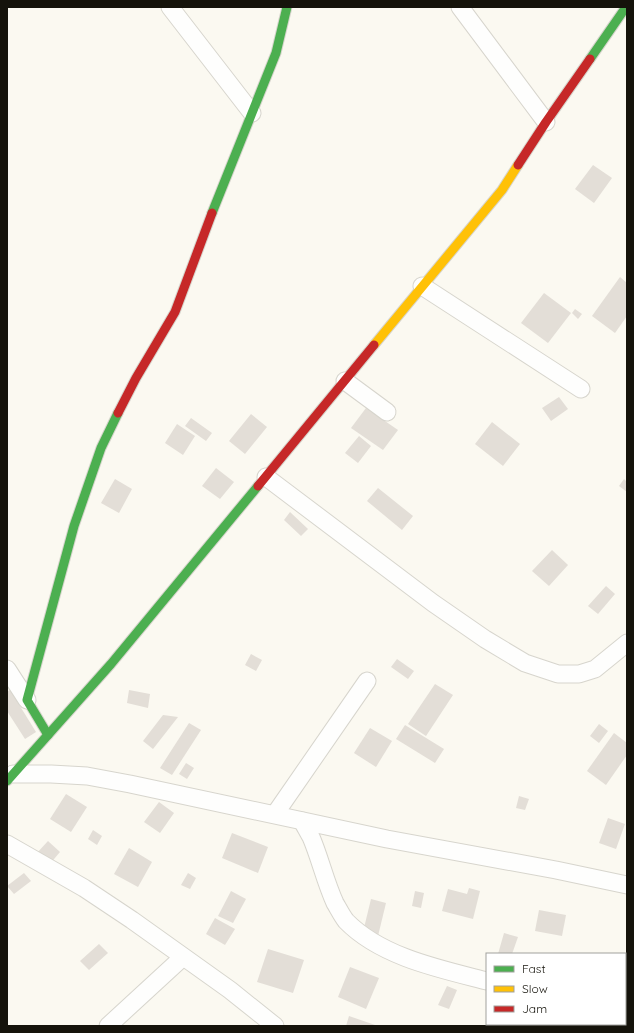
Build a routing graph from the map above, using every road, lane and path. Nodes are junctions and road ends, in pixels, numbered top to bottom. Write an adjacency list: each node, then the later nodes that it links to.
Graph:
1 (170, 7): 5 (street)
2 (287, 7): 5 (street)
3 (460, 7): 6 (street)
4 (623, 8): 6 (street)
5 (252, 113): 15 (street)
6 (546, 122): 7 (street)
7 (422, 286): 8 (street); 9 (street)
8 (345, 381): 10 (street); 11 (street)
9 (580, 389)
10 (387, 412)
11 (266, 477): 12 (street); 16 (street)
12 (627, 643)
13 (7, 669): 15 (street)
14 (367, 681): 18 (street)
15 (27, 700): 16 (street)
16 (48, 735): 17 (street)
17 (10, 778): 18 (street)
18 (275, 814): 19 (street)
19 (302, 821): 21 (street); 23 (street)
20 (7, 844): 22 (street)
21 (627, 885)
22 (182, 957): 24 (street); 25 (street)
23 (486, 981)
24 (108, 1026)
25 (275, 1026)

